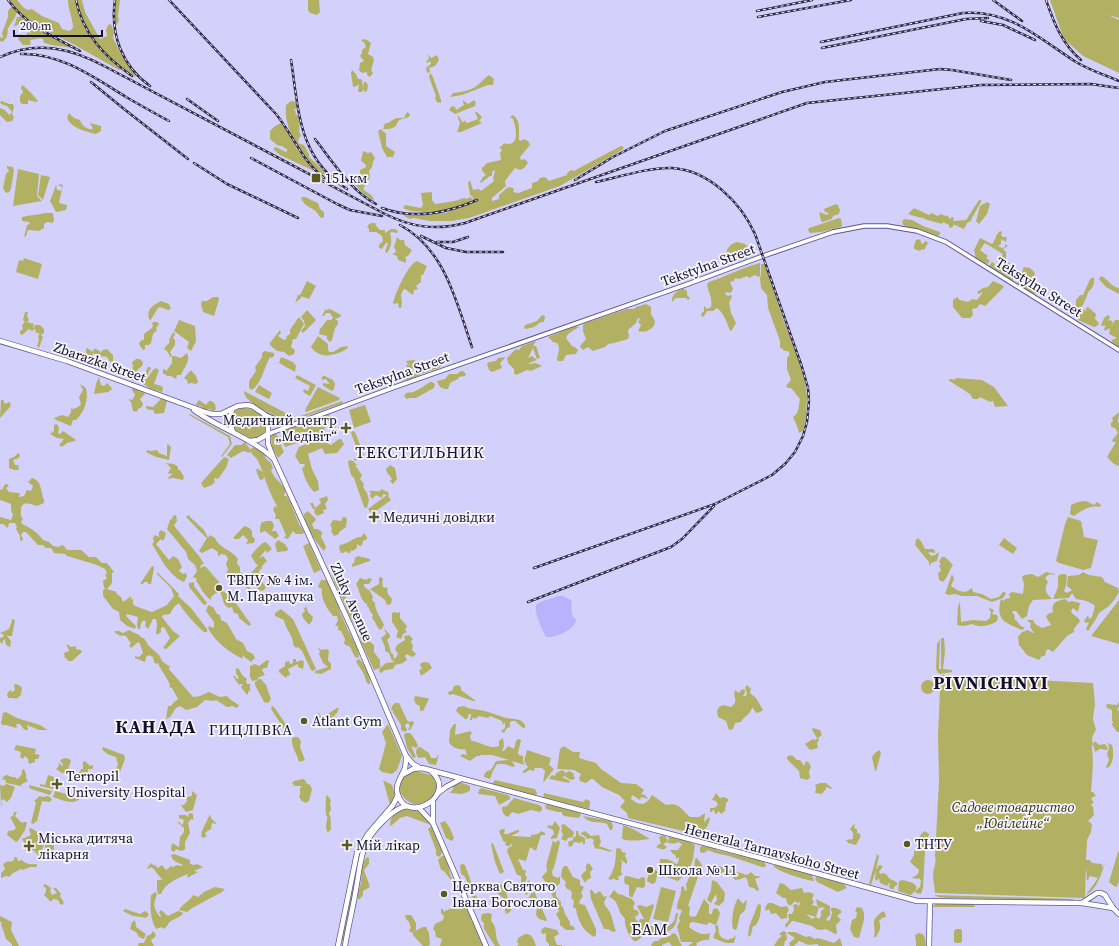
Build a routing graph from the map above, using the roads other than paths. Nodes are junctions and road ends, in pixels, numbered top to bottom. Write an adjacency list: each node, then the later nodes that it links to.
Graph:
1 (0, 341): 3 (main road, Zbarazka Street)
2 (1119, 350): 6 (street, Tekstylna Street)
3 (191, 408): 4 (main road, Zbarazka Street); 7 (main road, Zbarazka Street)
4 (232, 410): 5 (main road); 7 (main road)
5 (264, 414): 6 (street); 8 (main road)
6 (288, 425): 8 (street, Tekstylna Street)
7 (233, 432): 9 (main road)
8 (268, 434): 9 (main road); 10 (main road, Zluky Avenue)
9 (248, 441): 10 (main road, Zluky Avenue)
10 (274, 459): 11 (main road, Zluky Avenue)
11 (406, 756): 12 (main road, Zluky Avenue); 14 (main road)
12 (422, 768): 13 (main road); 14 (main road)
13 (430, 770): 15 (main road, Henerala Tarnavskoho Street); 16 (main road)
14 (402, 775): 17 (main road)
15 (461, 779): 16 (main road); 26 (main road, Henerala Tarnavskoho Street)
16 (437, 794): 18 (main road)
17 (398, 795): 19 (main road); 21 (main road)
18 (433, 801): 20 (main road); 22 (main road)
19 (407, 806): 20 (main road); 21 (main road)
20 (419, 808): 22 (main road)
21 (382, 820): 23 (main road)
22 (433, 823): 33 (main road)
23 (362, 848): 31 (main road); 32 (main road)
24 (1095, 894): 25 (main road); 27 (main road); 28 (main road)
25 (1105, 897): 28 (main road); 29 (main road)
26 (930, 902): 27 (main road, Henerala Tarnavskoho Street); 34 (main road)
27 (1082, 903): 28 (main road, Henerala Tarnavskoho Street)
28 (1099, 906): 29 (main road, Henerala Tarnavskoho Street)
29 (1112, 908): 30 (main road)
30 (1119, 914)
31 (338, 944): 32 (main road)
32 (345, 945)
33 (486, 946)
34 (929, 946)

